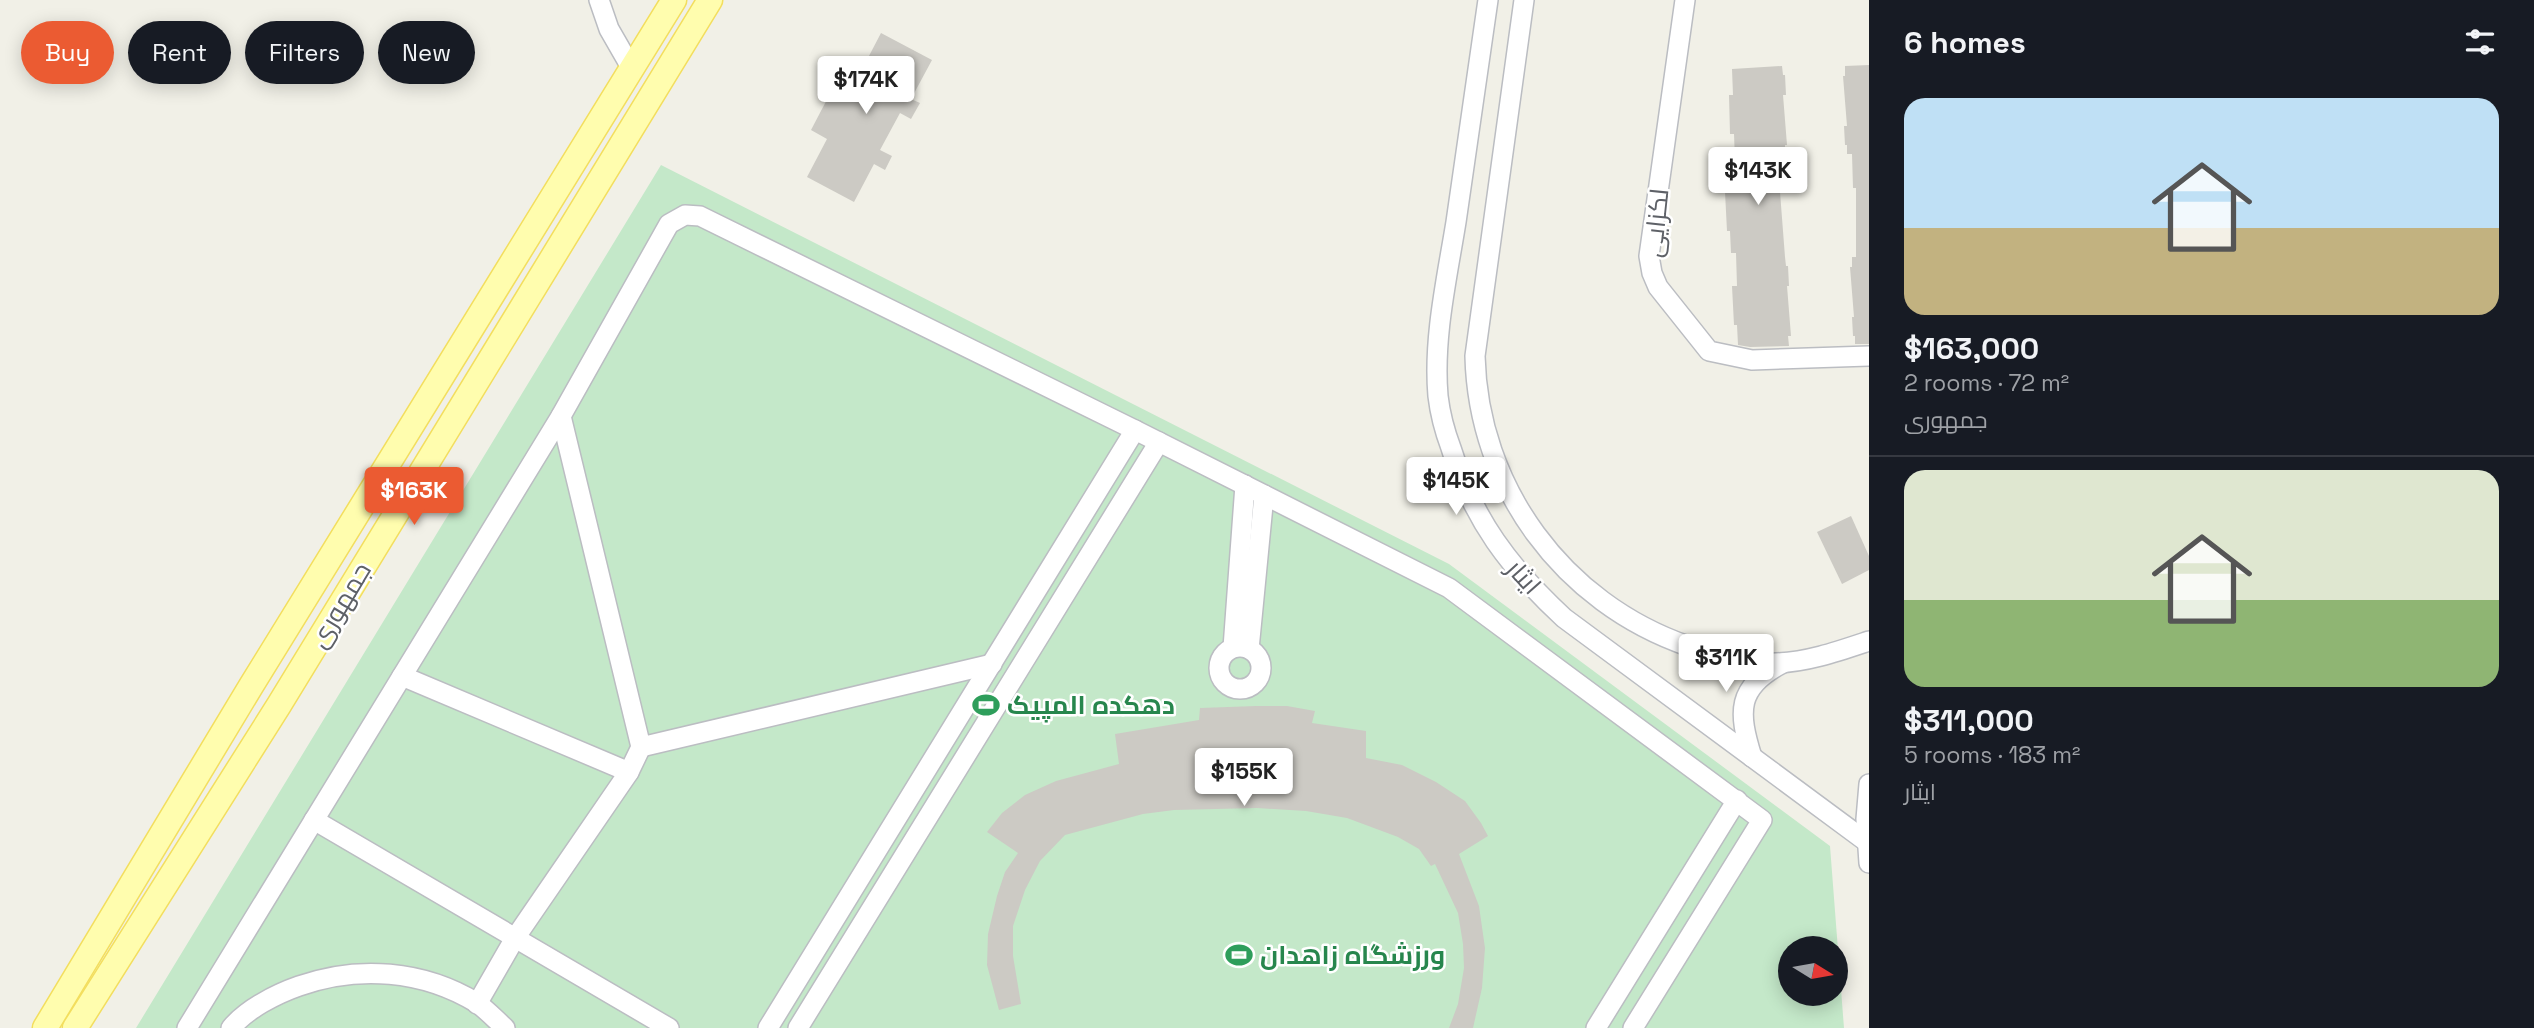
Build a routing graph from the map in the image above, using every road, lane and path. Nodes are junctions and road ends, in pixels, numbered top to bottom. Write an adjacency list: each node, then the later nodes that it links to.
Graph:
1 (599, 0): 7 (street)
2 (674, 0): 7 (main road, جمهوری)
3 (710, 0): 19 (main road, جمهوری)
4 (1488, 0): 21 (street, ایثار)
5 (1524, 0): 15 (street, ایثار)
6 (1685, 0): 8 (street, لکزایی)
7 (632, 69): 18 (main road, جمهوری)
8 (1869, 356)
9 (561, 416): 10 (street); 17 (street); 20 (street)
10 (1135, 430): 11 (street); 16 (street)
11 (1159, 442): 12 (street); 30 (street)
12 (1245, 485): 13 (street); 13 (street)
13 (1264, 495): 24 (street)
14 (1869, 641): 15 (street, ایثار)
15 (1784, 663): 21 (street)
16 (992, 664): 20 (street); 37 (street)
17 (402, 676): 22 (street); 25 (street)
18 (251, 686): 19 (main road); 31 (main road, جمهوری)
19 (279, 705): 32 (main road, جمهوری)
20 (641, 747): 22 (street)
21 (1752, 757): 26 (street, ایثار)
22 (629, 772): 28 (street)
23 (1869, 784): 26 (street)
24 (1737, 800): 38 (street); 39 (street)
25 (314, 820): 28 (street); 33 (street)
26 (1867, 842): 27 (street)
27 (1869, 863)
28 (515, 938): 29 (street); 36 (street)
29 (477, 1004): 34 (street); 35 (street)
30 (807, 1024)
31 (45, 1028)
32 (75, 1028)
33 (187, 1028)
34 (231, 1028)
35 (506, 1028)
36 (669, 1028)
37 (768, 1028)
38 (1596, 1028)
39 (1633, 1028)

